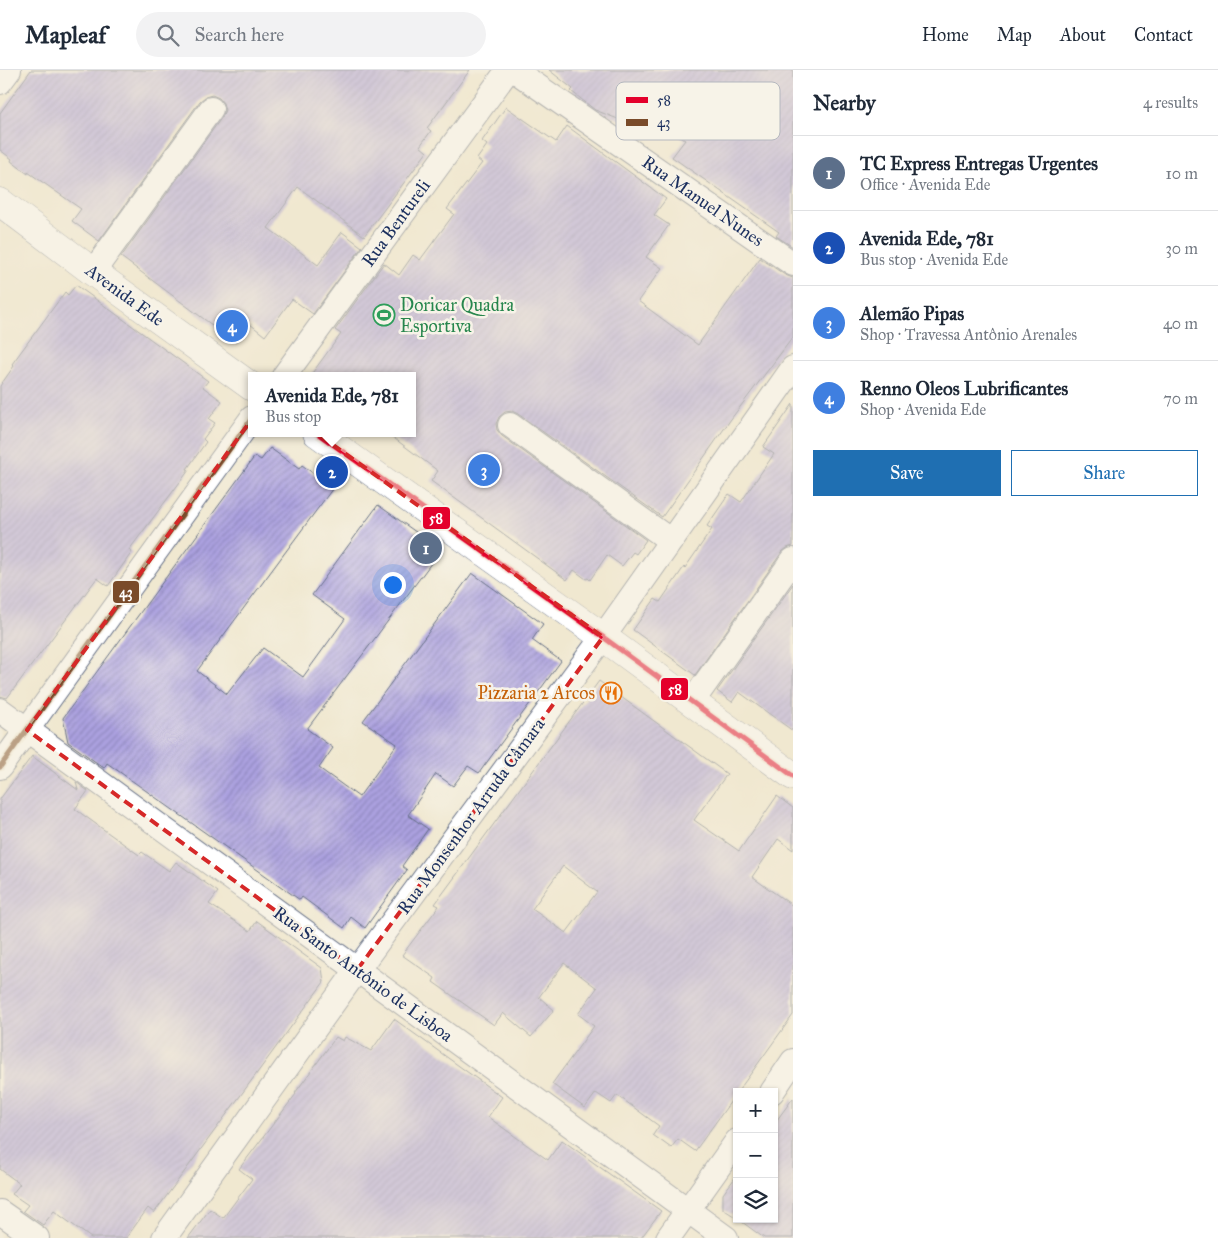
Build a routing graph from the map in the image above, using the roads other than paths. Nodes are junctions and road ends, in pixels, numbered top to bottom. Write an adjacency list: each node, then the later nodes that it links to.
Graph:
1 (8, 70): 4 (street)
2 (508, 70): 10 (street, Rua Bentureli)
3 (514, 70): 7 (street, Rua Manuel Nunes)
4 (0, 82)
5 (211, 108): 8 (street)
6 (0, 202): 8 (main road, Avenida Ede)
7 (793, 264)
8 (93, 272): 11 (main road, Avenida Ede)
9 (793, 368): 15 (street, Rua Monsenhor Arruda Câmara)
10 (287, 372)
11 (248, 384)
12 (248, 424): 20 (street)
13 (510, 425): 15 (street)
14 (323, 437): 17 (main road)
15 (671, 541): 17 (street, Rua Monsenhor Arruda Câmara)
16 (793, 560): 18 (street)
17 (603, 637): 18 (main road); 23 (street, Rua Monsenhor Arruda Câmara)
18 (692, 702): 22 (main road)
19 (0, 710): 20 (street, Rua Santo Antônio de Lisboa)
20 (27, 730): 21 (street); 23 (street, Rua Santo Antônio de Lisboa)
21 (0, 766)
22 (793, 776)
23 (357, 970): 27 (street, Rua Santo Antônio de Lisboa); 30 (street, Rua Monsenhor Arruda Câmara)
24 (793, 1062): 25 (street)
25 (775, 1088)
26 (733, 1147): 27 (street)
27 (688, 1211): 31 (street); 32 (street, Rua Santo Antônio de Lisboa)
28 (0, 1212): 29 (street)
29 (37, 1238)
30 (164, 1238)
31 (668, 1238)
32 (726, 1238)

